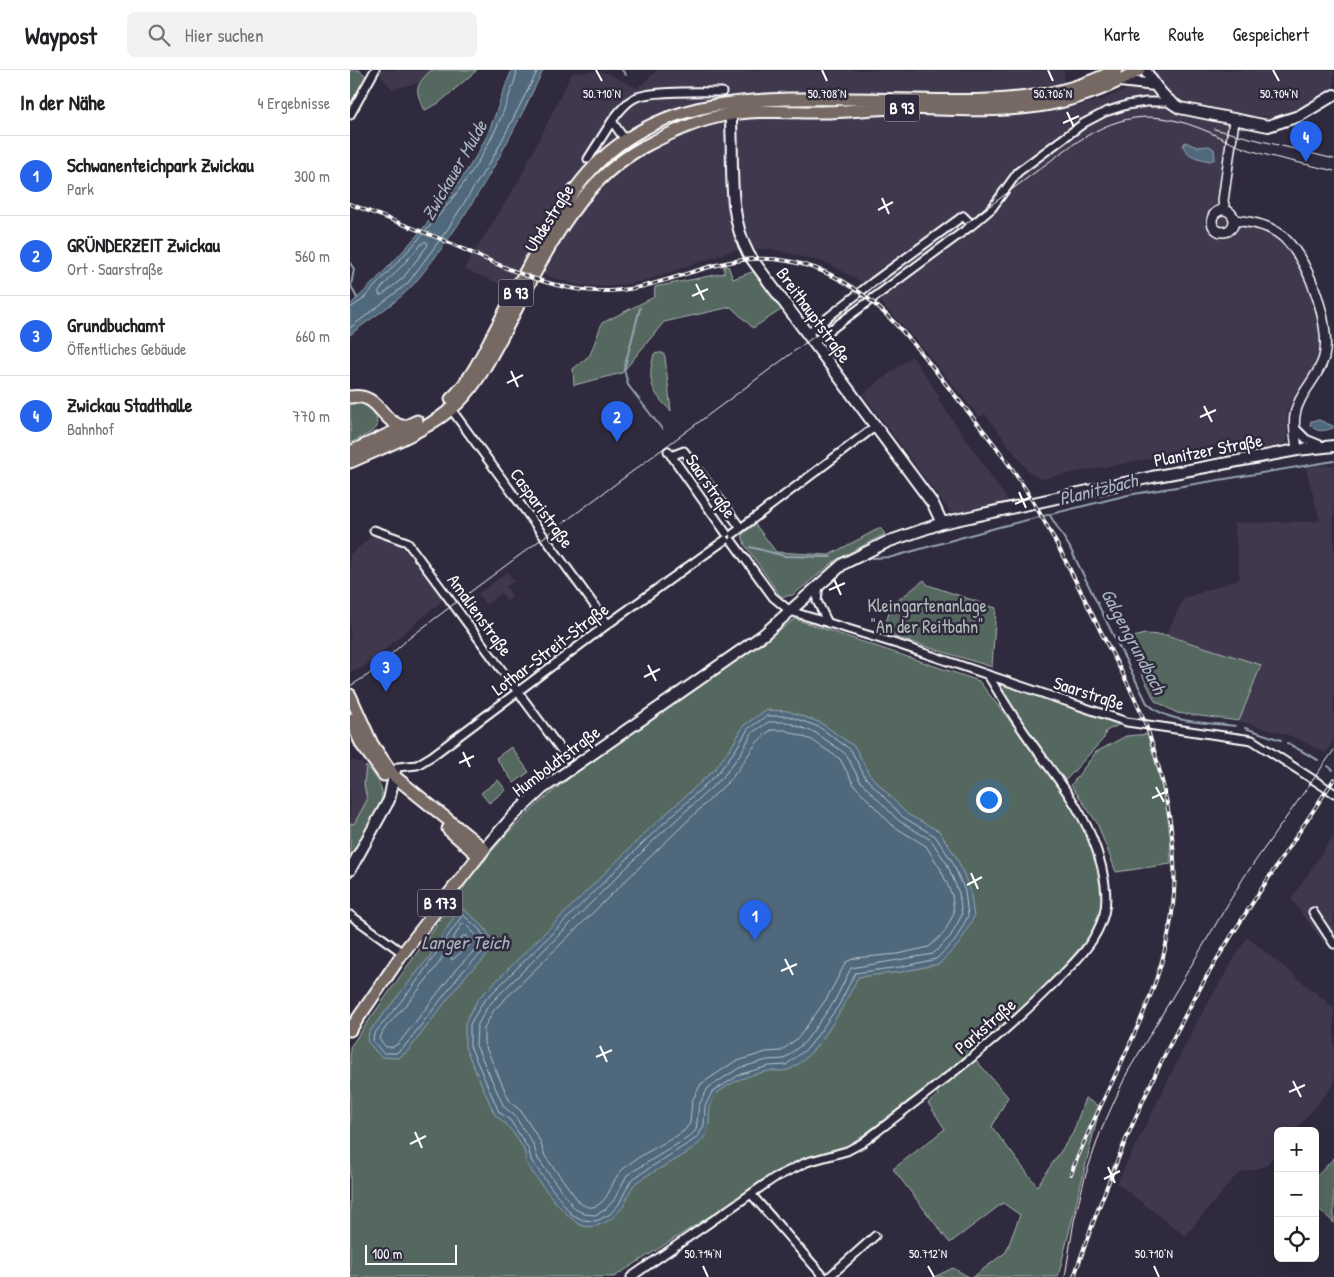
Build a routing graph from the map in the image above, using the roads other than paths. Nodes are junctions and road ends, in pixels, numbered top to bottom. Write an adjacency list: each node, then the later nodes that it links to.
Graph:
1 (375, 70): 11 (street)
2 (1140, 70): 4 (main road, B 93)
3 (1145, 70): 5 (main road)
4 (1118, 76): 5 (main road); 8 (main road, B 93); 10 (main road, B 93)
5 (1155, 85): 9 (main road)
6 (722, 92): 13 (street)
7 (1334, 95): 12 (main road)
8 (729, 102): 10 (main road, Breithauptstraße); 14 (main road, Uhdestraße / B 93)
9 (1170, 102): 12 (main road); 18 (street)
10 (730, 114): 19 (main road, Breithauptstraße); 21 (main road, Uhdestraße / B 93)
11 (350, 115)
12 (1234, 120): 16 (street)
13 (612, 121): 14 (street); 15 (street)
14 (625, 140): 24 (main road, Uhdestraße / B 93)
15 (588, 159)
16 (1224, 209): 17 (street); 17 (street)
17 (1235, 220): 25 (street)
18 (972, 225): 19 (street); 19 (street)
19 (810, 338): 23 (main road, Breithauptstraße)
20 (350, 397): 22 (main road)
21 (452, 409): 30 (main road, Uhdestraße / B 93); 38 (street, Casparistraße)
22 (385, 417): 24 (main road); 26 (main road)
23 (876, 426): 31 (main road, Breithauptstraße); 32 (street, Lothar-Streit-Straße)
24 (406, 427): 26 (main road, Uhdestraße / B 93)
25 (1295, 428): 27 (street); 28 (street)
26 (370, 443): 29 (main road, Uhdestraße / B 93)
27 (1330, 446): 28 (main road, Planitzer Straße)
28 (1297, 450): 31 (main road, Planitzer Straße)
29 (350, 452)
30 (350, 462)
31 (942, 523): 35 (main road, Planitzer Straße)
32 (740, 527): 34 (street, Lothar-Streit-Straße); 34 (street, Saarstraße)
33 (374, 530): 40 (street, Amalienstraße)
34 (729, 537): 36 (street, Saarstraße); 38 (street, Lothar-Streit-Straße)
35 (820, 582): 36 (main road, Planitzer Straße); 37 (street)
36 (790, 611): 37 (street, Saarstraße); 46 (main road, Humboldtstraße)
37 (828, 623): 39 (street, Saarstraße)
38 (608, 624): 40 (street, Lothar-Streit-Straße)
39 (988, 675): 45 (street, Saarstraße); 53 (street, Parkstraße)
40 (517, 692): 43 (street, Amalienstraße); 44 (street, Lothar-Streit-Straße)
41 (350, 695): 44 (main road)
42 (350, 719): 44 (main road)
43 (567, 758)
44 (394, 780): 46 (main road); 47 (main road)
45 (1334, 793)
46 (481, 852): 51 (main road, Humboldtstraße / B 173)
47 (350, 870)
48 (1313, 912): 50 (street)
49 (350, 915): 51 (street)
50 (1334, 944)
51 (403, 952): 52 (main road, Humboldtstraße / B 173)
52 (350, 1030)
53 (751, 1194): 55 (street, Parkstraße); 56 (street)
54 (875, 1236): 57 (street)
55 (631, 1277)
56 (824, 1277)
57 (829, 1277)

